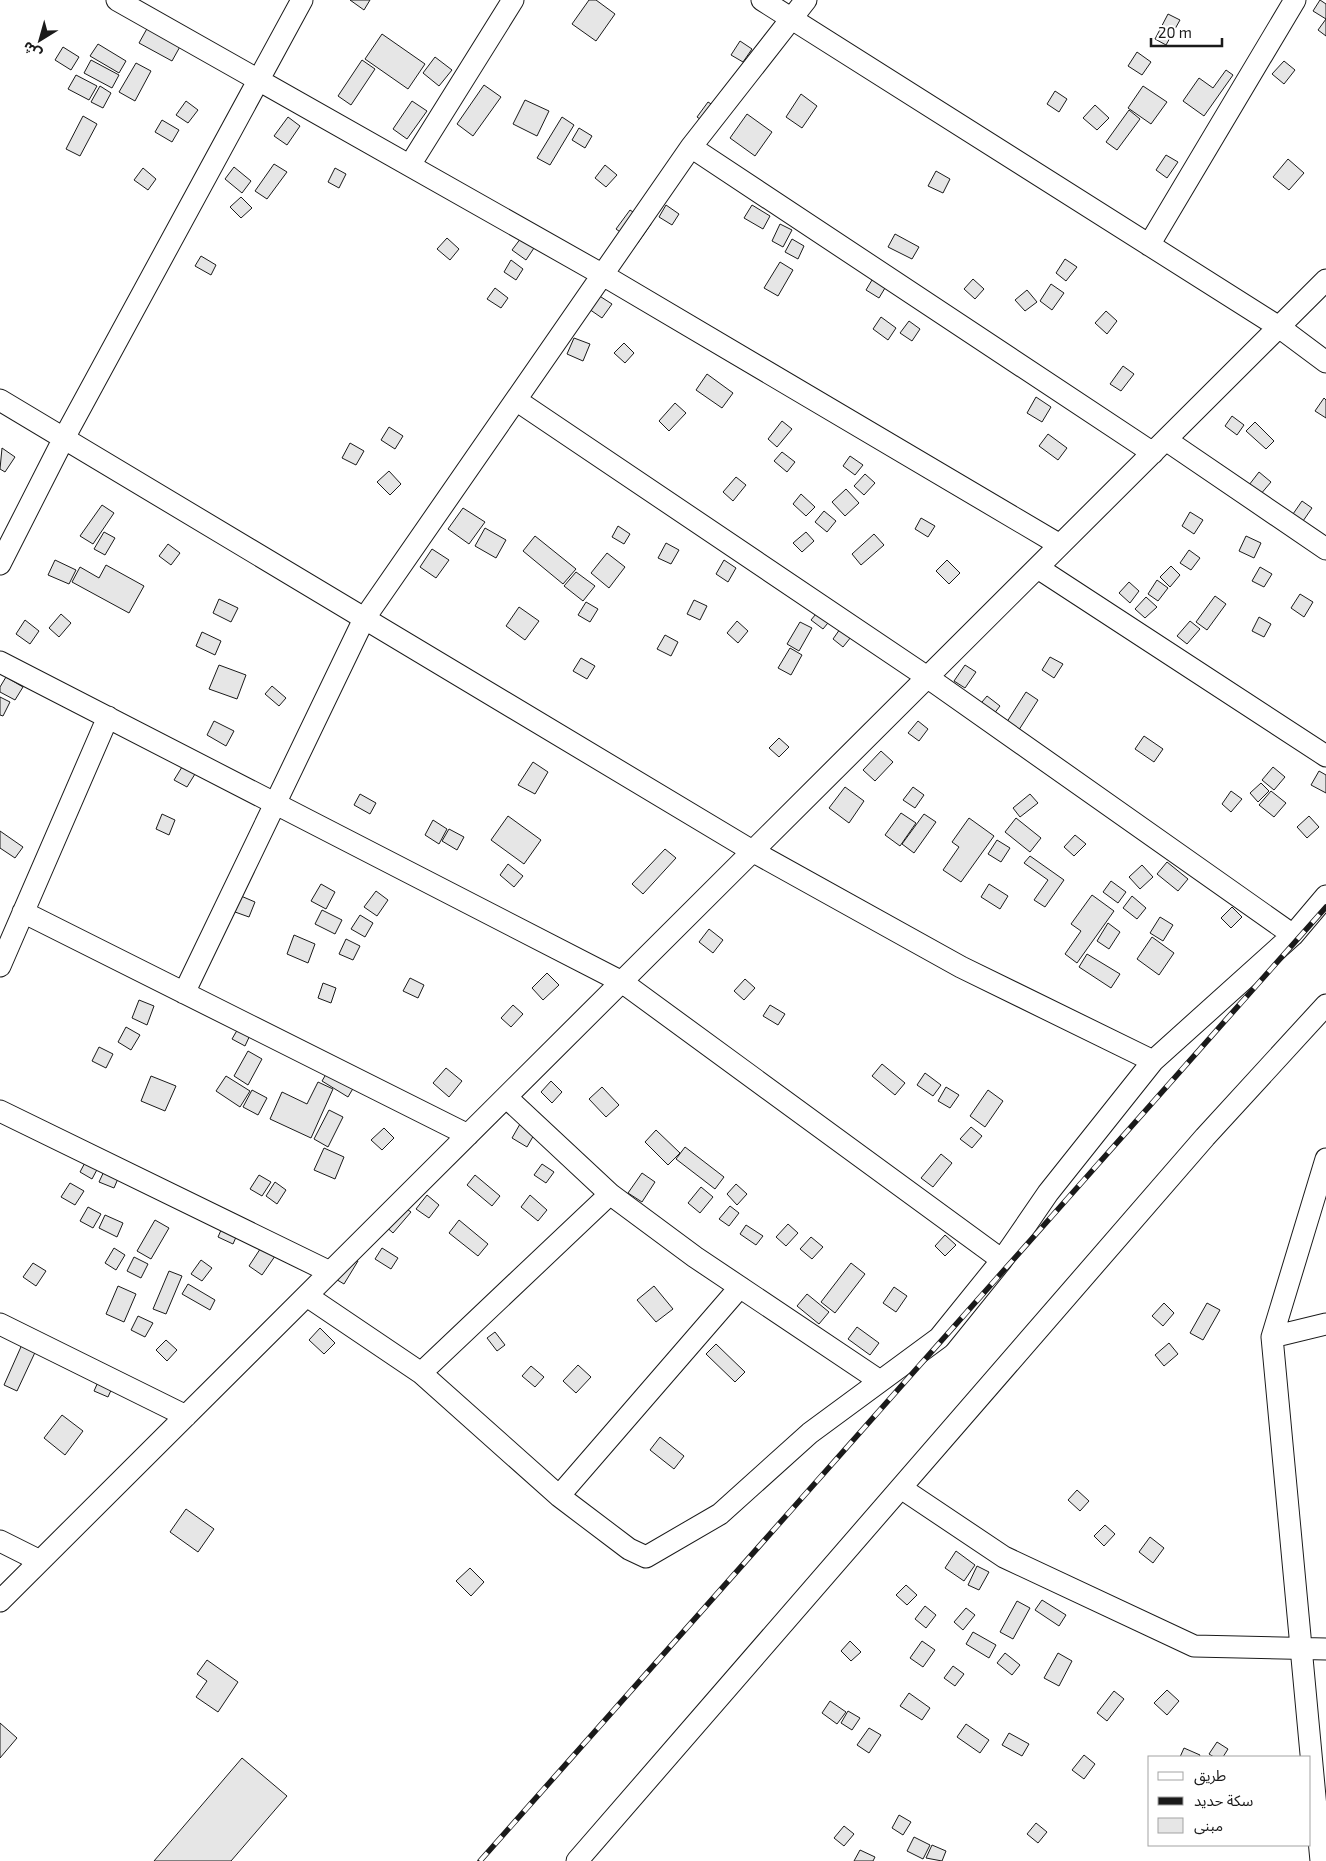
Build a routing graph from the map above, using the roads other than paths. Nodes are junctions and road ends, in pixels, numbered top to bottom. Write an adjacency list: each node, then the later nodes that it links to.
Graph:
1 (117, 0): 8 (street)
2 (302, 0): 8 (street)
3 (513, 0): 10 (street)
4 (762, 0): 7 (street)
5 (806, 0): 7 (street)
6 (1295, 0): 11 (street)
7 (792, 19): 9 (street); 11 (street)
8 (260, 80): 10 (street); 18 (street)
9 (691, 147): 12 (street); 19 (street)
10 (410, 165): 12 (street)
11 (1148, 244): 14 (street)
12 (603, 275): 17 (street); 20 (street)
13 (1326, 280): 14 (street)
14 (1279, 327): 15 (street); 19 (street)
15 (1326, 362)
16 (0, 400): 18 (street)
17 (516, 400): 24 (street); 26 (street)
18 (64, 438): 22 (street); 24 (street)
19 (1159, 446): 20 (street); 21 (street)
20 (1060, 545): 23 (street)
21 (1326, 549)
22 (0, 564)
23 (1038, 568): 26 (street); 28 (street)
24 (364, 619): 29 (street); 30 (street)
25 (0, 662): 27 (street)
26 (927, 677): 30 (street); 33 (street)
27 (108, 718): 29 (street); 32 (street)
28 (1326, 756)
29 (275, 804): 35 (street); 36 (street)
30 (754, 852): 35 (street); 38 (street)
31 (1326, 896): 33 (street)
32 (23, 912): 34 (street); 36 (street)
33 (1293, 935): 38 (street)
34 (0, 966)
35 (622, 982): 39 (street); 44 (street)
36 (184, 993): 41 (street)
37 (1326, 1005): 54 (street)
38 (1153, 1061): 44 (street)
39 (506, 1097): 41 (street); 43 (street)
40 (0, 1111): 45 (street)
41 (468, 1135): 45 (street)
42 (1326, 1159): 50 (street)
43 (610, 1194): 46 (street); 51 (street)
44 (1002, 1260): 52 (street)
45 (330, 1272): 47 (street)
46 (740, 1287): 52 (street); 55 (street)
47 (307, 1296): 51 (street); 53 (street)
48 (0, 1324): 53 (street)
49 (1326, 1324): 50 (street)
50 (1272, 1336): 59 (street)
51 (421, 1373): 55 (street)
52 (880, 1381): 55 (street)
53 (186, 1416): 57 (street)
54 (901, 1488): 59 (street); 63 (street)
55 (559, 1496)
56 (0, 1541): 57 (street)
57 (40, 1561): 58 (street)
58 (0, 1601)
59 (1301, 1648): 60 (street); 61 (street)
60 (1326, 1649)
61 (1310, 1745): 62 (street); 64 (street)
62 (1326, 1762)
63 (578, 1861)
64 (1321, 1861)

